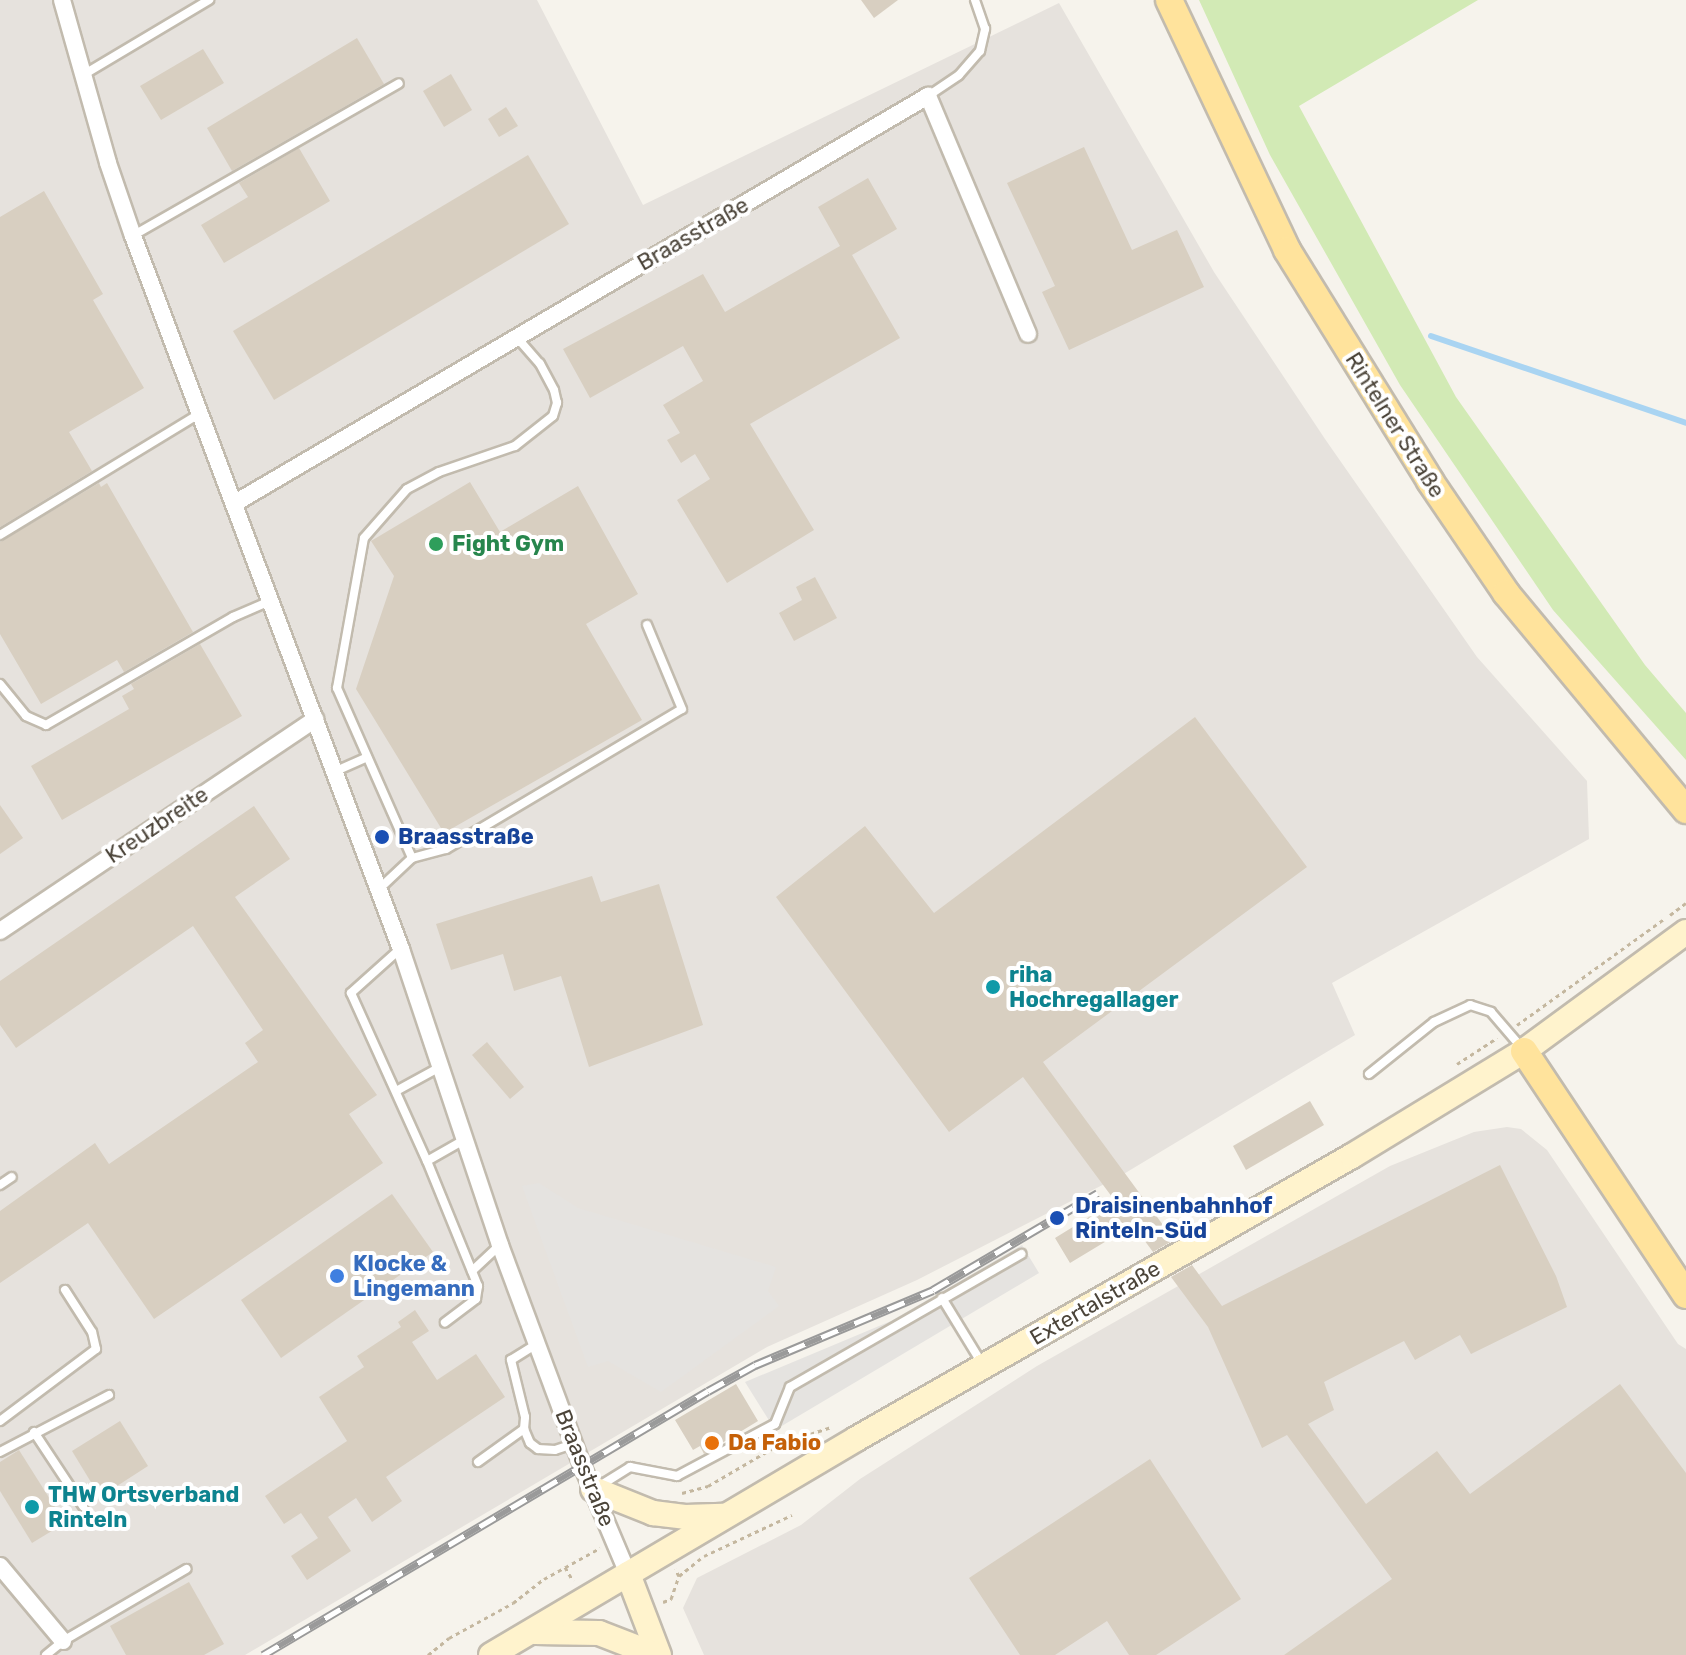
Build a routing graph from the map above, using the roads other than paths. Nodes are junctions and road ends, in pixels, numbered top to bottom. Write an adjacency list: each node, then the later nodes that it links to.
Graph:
1 (62, 0): 5 (street, Braasstraße)
2 (209, 0): 5 (lane)
3 (975, 0): 7 (lane)
4 (1169, 0): 20 (main road, Rintelner Straße)
5 (82, 76): 8 (street, Braasstraße)
6 (399, 83): 8 (lane)
7 (928, 96): 9 (street); 10 (street, Braasstraße)
8 (133, 236): 11 (street, Braasstraße)
9 (1028, 334)
10 (517, 338): 12 (street, Braasstraße); 18 (lane)
11 (199, 414): 12 (street, Braasstraße); 13 (lane)
12 (235, 503): 14 (street, Braasstraße)
13 (0, 535)
14 (270, 601): 16 (lane); 17 (street, Braasstraße)
15 (647, 625): 21 (lane)
16 (0, 684)
17 (315, 719): 19 (street, Braasstraße); 23 (street, Kreuzbreite)
18 (367, 757): 19 (lane); 21 (lane)
19 (336, 771): 22 (street, Braasstraße)
20 (1686, 810)
21 (412, 858): 22 (lane)
22 (378, 889): 25 (street, Braasstraße)
23 (0, 931)
24 (1686, 932): 26 (main road, Extertalstraße)
25 (401, 949): 27 (street, Braasstraße); 29 (lane)
26 (1516, 1041): 28 (lane); 38 (main road); 42 (main road, Extertalstraße)
27 (442, 1066): 29 (lane); 30 (street, Braasstraße)
28 (1369, 1074)
29 (398, 1090): 31 (lane)
30 (464, 1140): 31 (lane); 34 (street, Braasstraße)
31 (427, 1161): 36 (lane)
32 (12, 1177): 33 (lane)
33 (0, 1185)
34 (500, 1245): 36 (lane); 41 (street, Braasstraße)
35 (1021, 1254): 39 (lane)
36 (472, 1271): 40 (lane)
37 (65, 1290): 44 (lane)
38 (1686, 1295)
39 (942, 1298): 42 (lane); 50 (lane)
40 (445, 1322)
41 (537, 1344): 45 (lane); 47 (street, Braasstraße)
42 (983, 1366): 52 (main road, Extertalstraße)
43 (109, 1395): 46 (lane)
44 (0, 1421)
45 (524, 1429): 47 (lane); 49 (lane)
46 (34, 1432): 48 (lane); 51 (lane)
47 (574, 1444): 50 (street, Braasstraße)
48 (0, 1452)
49 (478, 1462)
50 (593, 1489): 52 (main road); 55 (street, Braasstraße)
51 (83, 1506)
52 (726, 1516): 55 (main road, Extertalstraße)
53 (0, 1566): 57 (street)
54 (186, 1569): 57 (lane)
55 (628, 1574): 56 (main road, Extertalstraße); 60 (main road)
56 (532, 1632): 59 (main road, Extertalstraße); 60 (main road)
57 (63, 1641): 58 (lane)
58 (46, 1655)
59 (491, 1655)
60 (658, 1655)

